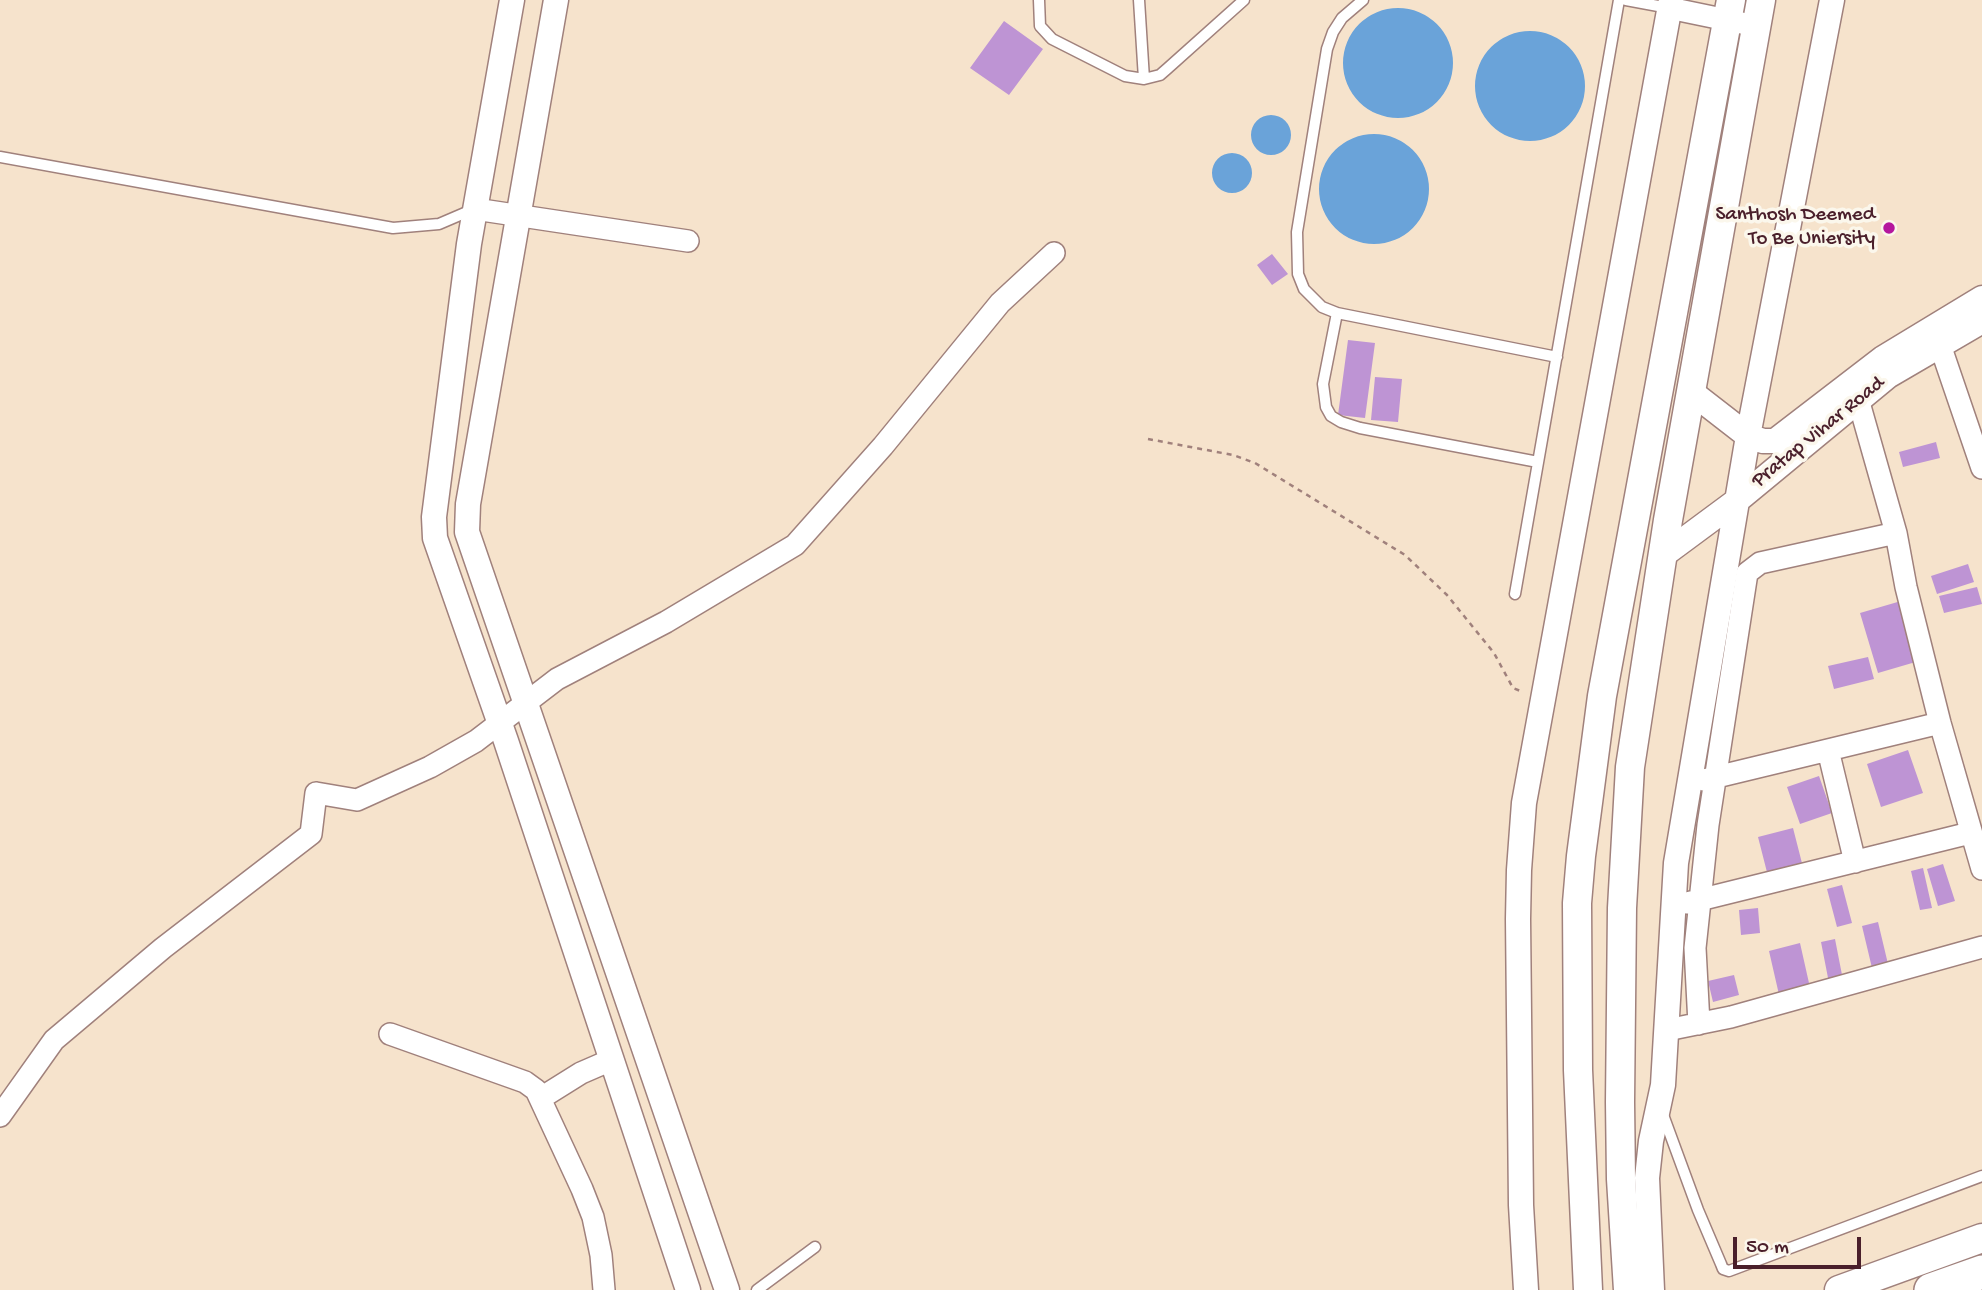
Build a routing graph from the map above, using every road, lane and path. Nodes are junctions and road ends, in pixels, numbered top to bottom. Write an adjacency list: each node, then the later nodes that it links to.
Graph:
1 (512, 0): 15 (street)
2 (556, 0): 16 (street)
3 (1039, 0): 13 (lane)
4 (1139, 0): 13 (lane)
5 (1244, 0): 13 (lane)
6 (1363, 0): 20 (lane)
7 (1619, 0): 23 (lane)
8 (1626, 0): 10 (lane)
9 (1832, 0): 26 (street)
10 (1670, 4): 11 (street); 36 (street)
11 (1729, 10): 12 (street); 46 (main road)
12 (1758, 13): 24 (main road)
13 (1144, 79)
14 (0, 157): 15 (lane)
15 (475, 209): 16 (street); 39 (street)
16 (519, 214): 17 (street); 37 (street)
17 (688, 241)
18 (1054, 253): 37 (street)
19 (1982, 298): 26 (street, Pratap Vihar Road)
20 (1337, 313): 23 (lane); 29 (lane)
21 (1982, 321): 22 (street, Pratap Vihar Road)
22 (1940, 345): 25 (street, Pratap Vihar Road); 28 (street)
23 (1557, 357): 29 (lane)
24 (1690, 391): 26 (street, Pratap Vihar Road); 33 (main road)
25 (1858, 399): 31 (street, Pratap Vihar Road); 32 (street)
26 (1748, 436): 31 (street)
27 (1148, 439): 36 (path)
28 (1978, 443): 30 (street)
29 (1538, 462): 35 (lane)
30 (1982, 468)
31 (1739, 499): 33 (street, Pratap Vihar Road); 34 (street)
32 (1896, 533): 34 (street); 38 (street)
33 (1662, 556): 47 (main road)
34 (1736, 574): 41 (street); 42 (street)
35 (1515, 594)
36 (1544, 693): 68 (street)
37 (525, 704): 39 (street); 60 (street)
38 (1940, 723): 40 (street); 43 (street)
39 (505, 740): 54 (street); 57 (street)
40 (1828, 750): 41 (street); 44 (street)
41 (1716, 777): 42 (street); 48 (street)
42 (1689, 784): 49 (street)
43 (1970, 833): 44 (street); 45 (street)
44 (1855, 862): 48 (street)
45 (1982, 869)
46 (1578, 885): 47 (main road); 69 (main road)
47 (1623, 887): 70 (main road)
48 (1700, 901): 49 (street); 51 (street)
49 (1672, 906): 52 (street)
50 (1982, 947): 51 (street)
51 (1699, 1024): 52 (street)
52 (1667, 1030): 56 (street)
53 (390, 1034): 55 (street)
54 (611, 1060): 55 (street); 62 (street)
55 (541, 1098): 64 (street)
56 (1659, 1102): 58 (lane); 71 (street)
57 (0, 1116)
58 (1982, 1176)
59 (1982, 1238): 72 (main road)
60 (709, 1239): 62 (street); 66 (street)
61 (815, 1247): 67 (lane)
62 (674, 1250): 65 (street)
63 (1982, 1272): 73 (highway)
64 (604, 1290)
65 (688, 1290)
66 (727, 1290)
67 (757, 1290)
68 (1525, 1290)
69 (1588, 1290)
70 (1628, 1290)
71 (1652, 1290)
72 (1839, 1290)
73 (1931, 1290)

